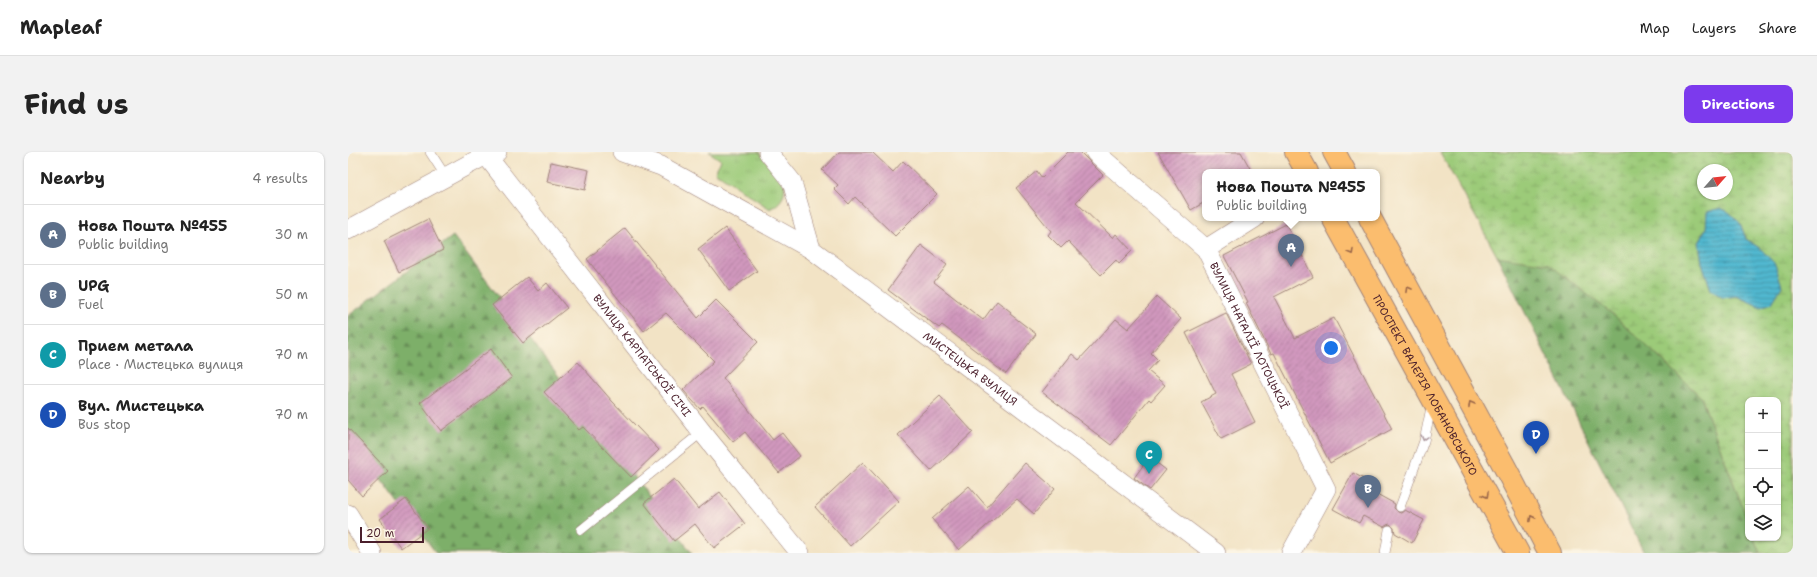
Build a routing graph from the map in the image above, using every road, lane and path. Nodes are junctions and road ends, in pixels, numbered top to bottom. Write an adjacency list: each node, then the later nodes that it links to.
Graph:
1 (430, 152): 10 (lane)
2 (622, 152): 15 (street)
3 (768, 152): 15 (street)
4 (1095, 152): 16 (street, ВУЛИЦЯ НАТАЛІЇ ЛОТОЦЬКОЇ)
5 (1296, 152): 8 (main road)
6 (1334, 152): 9 (main road)
7 (492, 153): 10 (street, ВУЛИЦЯ КАРПАТСЬКОЇ СІЧІ); 18 (street, ВУЛИЦЯ КАРПАТСЬКОЇ СІЧІ)
8 (1305, 169)
9 (1343, 169)
10 (446, 177): 14 (street, ВУЛИЦЯ КАРПАТСЬКОЇ СІЧІ)
11 (1250, 221): 16 (street)
12 (1335, 221): 17 (main road, ПРОСПЕКТ ВАЛЕРІЯ ЛОБАНОВСЬКОГО, one-way to 17)
13 (1372, 221): 29 (main road, one-way to 13)
14 (348, 230)
15 (811, 249): 25 (street, МИСТЕЦЬКА ВУЛИЦЯ)
16 (1206, 249): 26 (street, ВУЛИЦЯ НАТАЛІЇ ЛОТОЦЬКОЇ)
17 (1433, 400): 19 (lane, one-way to 19); 28 (main road, ПРОСПЕКТ ВАЛЕРІЯ ЛОБАНОВСЬКОГО, one-way to 28)
18 (702, 432): 21 (lane); 24 (street, ВУЛИЦЯ КАРПАТСЬКОЇ СІЧІ)
19 (1400, 506)
20 (348, 514): 23 (street)
21 (581, 530)
22 (1389, 530): 27 (lane)
23 (372, 553)
24 (800, 553)
25 (1216, 553)
26 (1291, 553)
27 (1385, 553)
28 (1518, 553)
29 (1550, 553)

